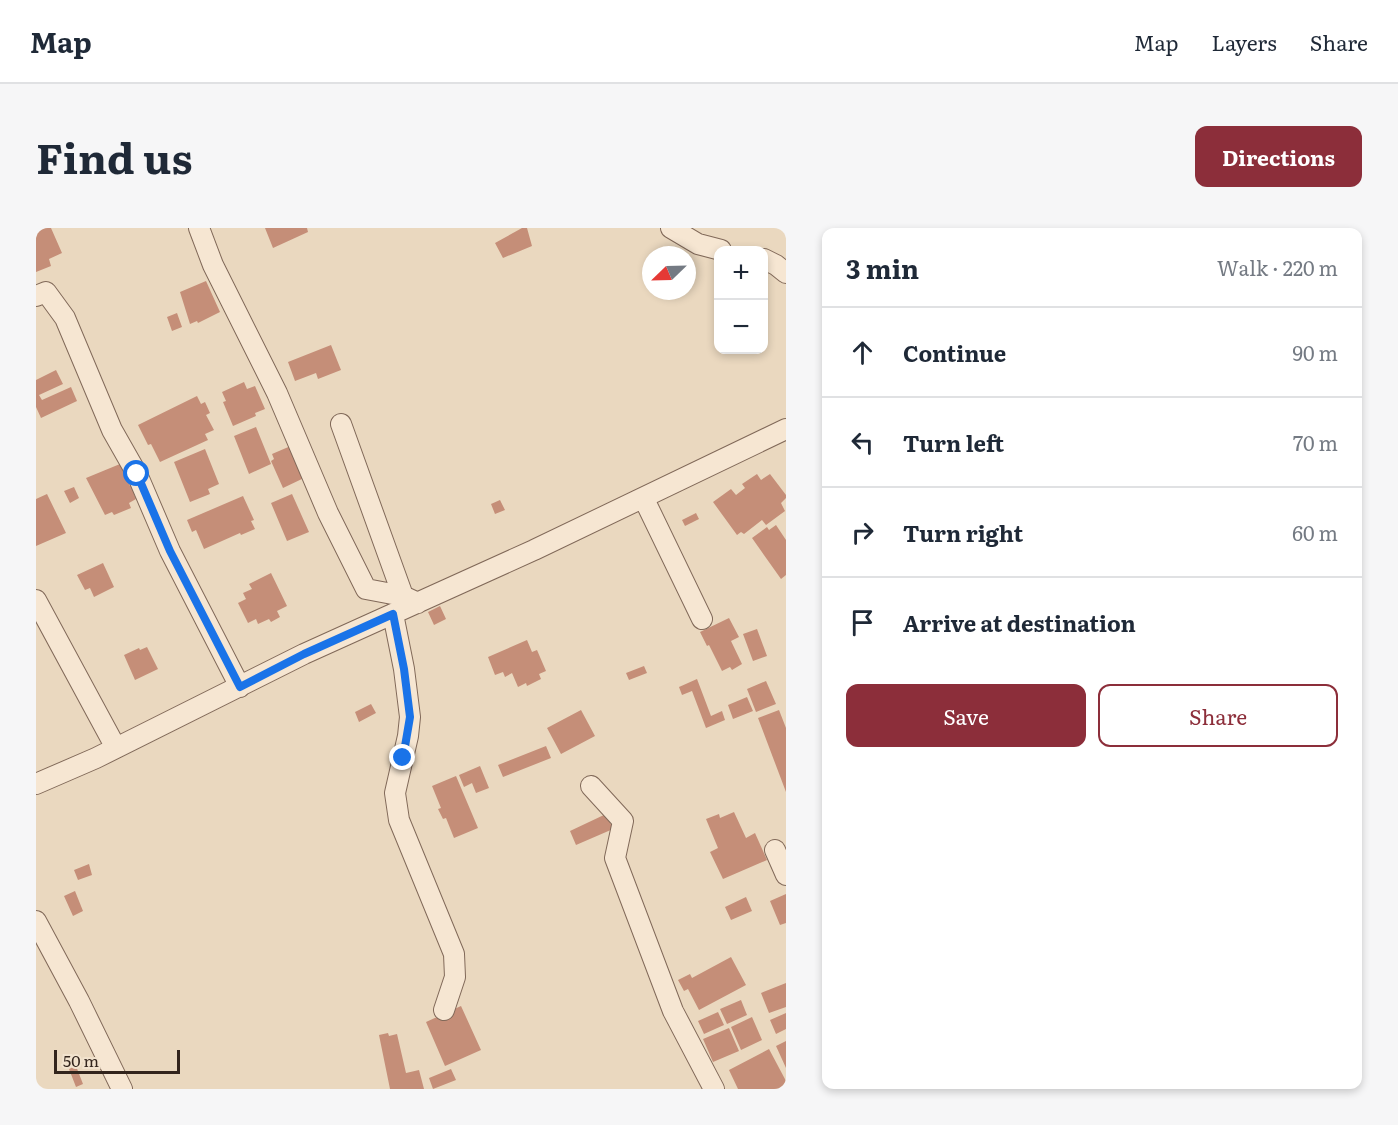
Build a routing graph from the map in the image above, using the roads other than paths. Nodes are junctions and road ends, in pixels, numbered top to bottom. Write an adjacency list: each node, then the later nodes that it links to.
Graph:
1 (198, 228): 10 (street)
2 (671, 228): 3 (street)
3 (714, 248)
4 (768, 261): 5 (street)
5 (786, 273)
6 (36, 296): 14 (street)
7 (341, 424): 10 (street)
8 (786, 429): 9 (street)
9 (644, 498): 10 (street); 13 (street)
10 (410, 599): 12 (street)
11 (36, 600): 15 (street)
12 (393, 614): 14 (street); 21 (street)
13 (702, 619)
14 (240, 687): 15 (street)
15 (116, 748): 16 (street)
16 (36, 784)
17 (591, 786): 23 (street)
18 (775, 850): 19 (street)
19 (786, 875)
20 (36, 921): 22 (street)
21 (444, 1010)
22 (122, 1089)
23 (714, 1089)

